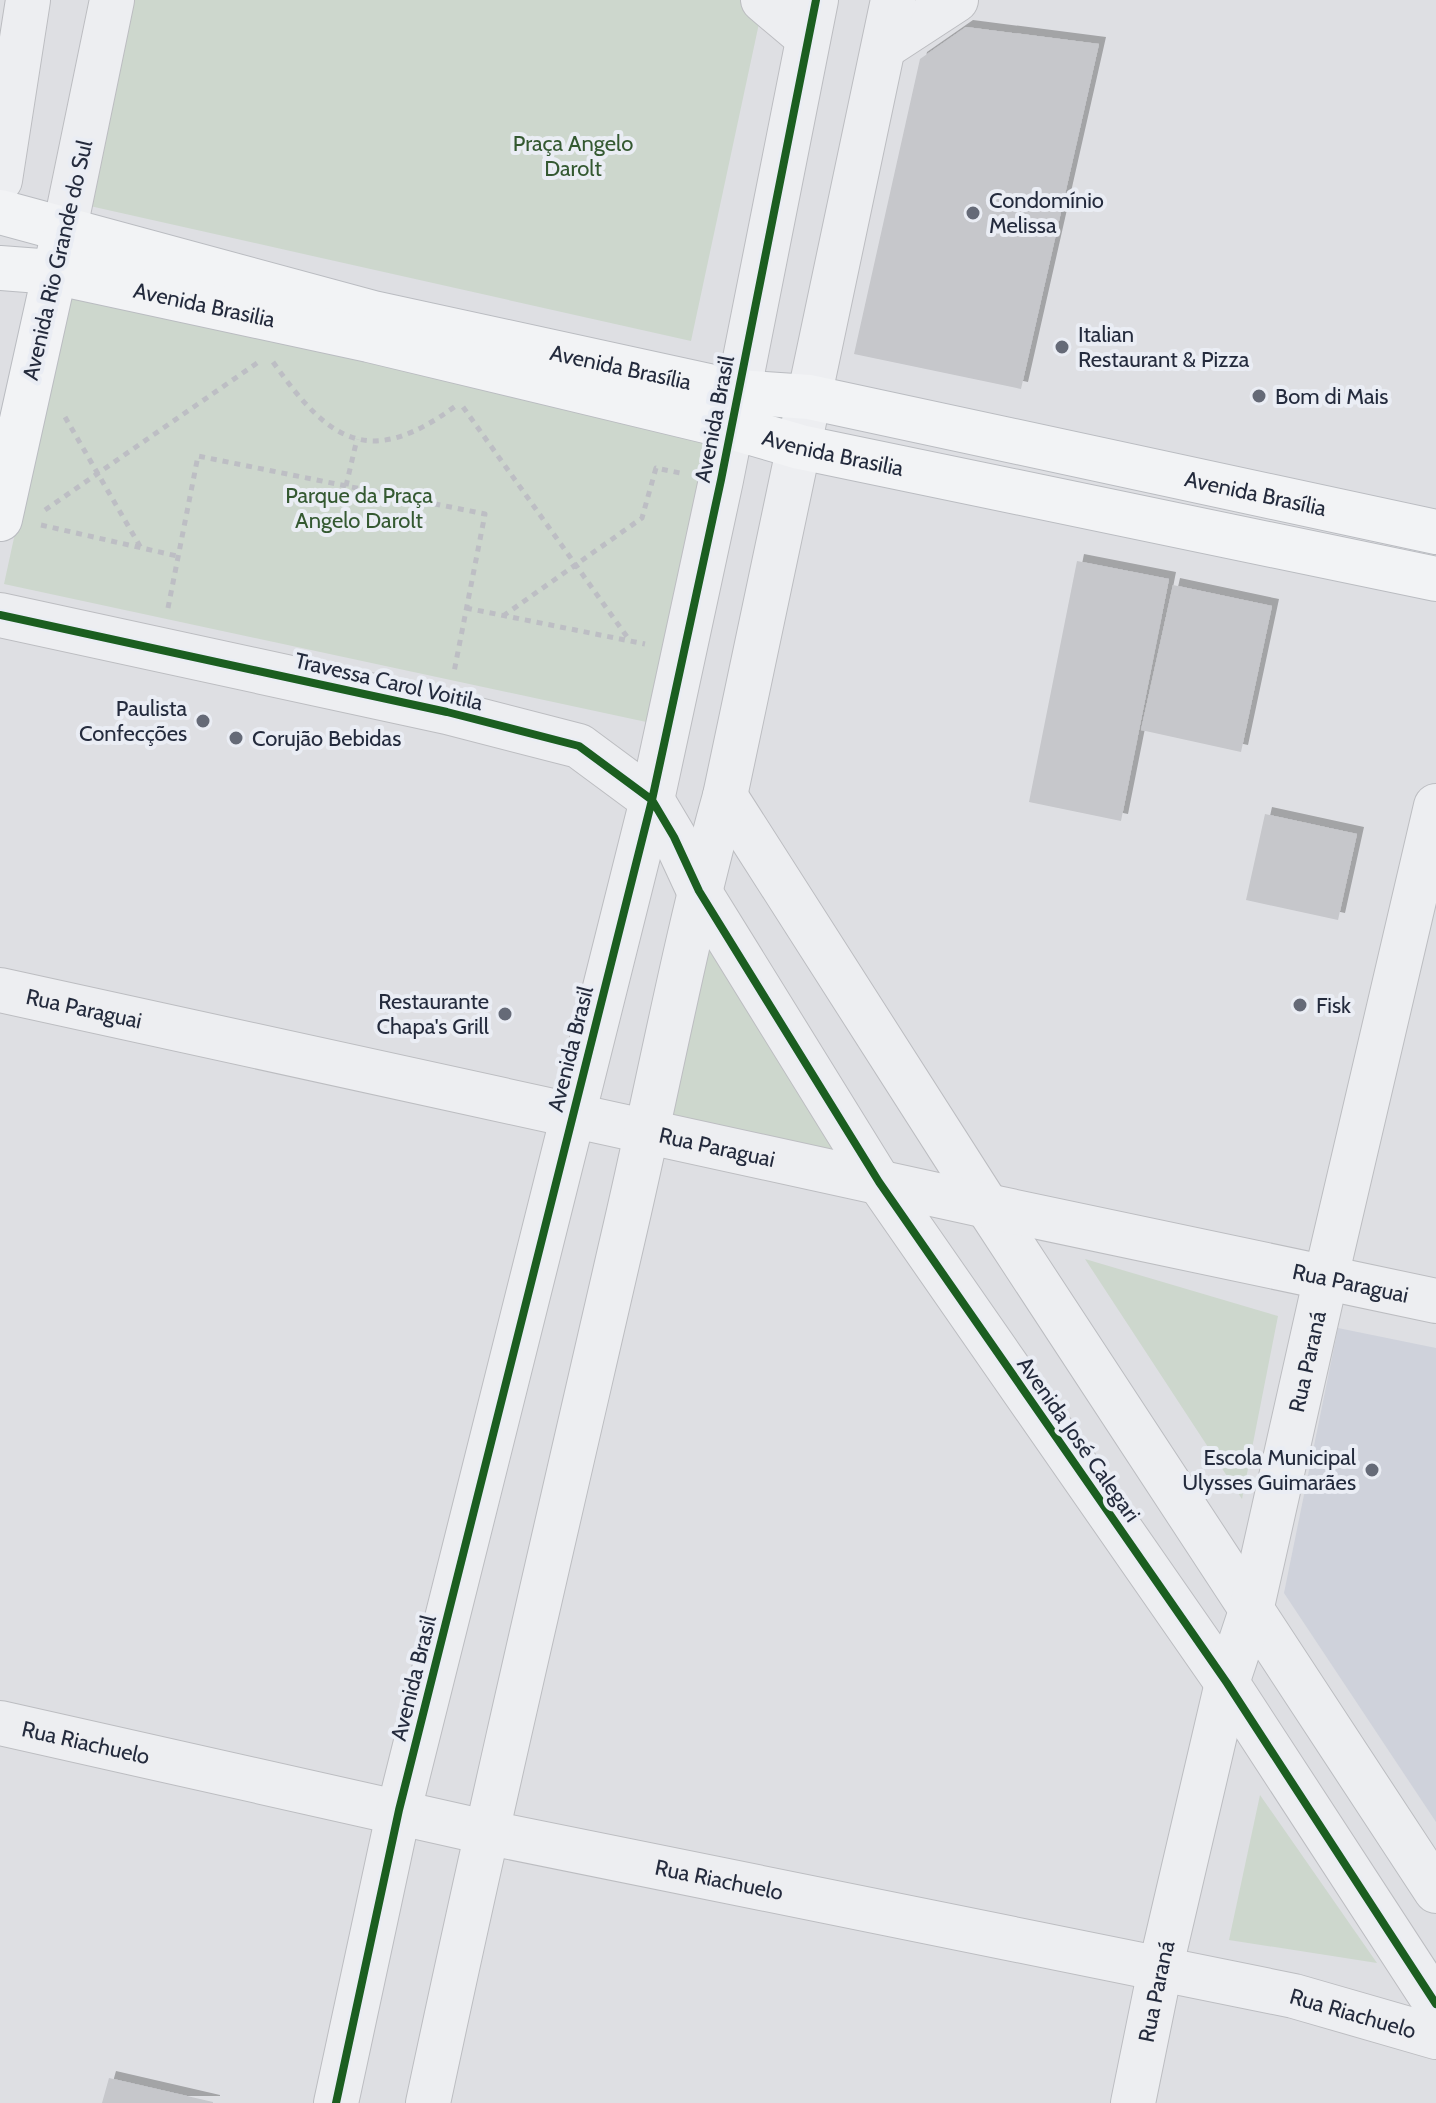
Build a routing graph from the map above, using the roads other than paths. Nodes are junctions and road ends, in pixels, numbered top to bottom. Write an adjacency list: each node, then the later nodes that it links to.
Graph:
1 (28, 0): 8 (street)
2 (112, 0): 10 (street, Avenida Rio Grande do Sul)
3 (763, 0): 6 (street)
4 (893, 0): 7 (street)
5 (956, 0): 7 (street)
6 (812, 19): 15 (street, Avenida Brasil)
7 (884, 47): 14 (street)
8 (0, 180)
9 (0, 212): 10 (main road)
10 (65, 228): 12 (main road, Avenida Rio Grande do Sul); 13 (main road)
11 (0, 268): 12 (main road, Avenida Brasilia)
12 (53, 272): 13 (main road, Avenida Brasilia); 17 (main road, Avenida Rio Grande do Sul)
13 (371, 326): 15 (main road, Avenida Brasilia)
14 (809, 397): 15 (main road, Avenida Brasília); 16 (street); 18 (main road, Avenida Brasília)
15 (734, 410): 16 (main road, Avenida Brasilia); 22 (street, Avenida Brasil)
16 (800, 447): 19 (main road, Avenida Brasilia); 21 (street)
17 (9, 519)
18 (1436, 532)
19 (1436, 579)
20 (0, 615): 22 (street, Travessa Carol Voitila)
21 (725, 796): 24 (street); 29 (street)
22 (652, 800): 24 (street, Travessa Carol Voitila); 26 (street, Avenida Brasil)
23 (1436, 806): 30 (street, Rua Paraná)
24 (699, 891): 27 (street); 28 (street, Avenida José Calegari)
25 (0, 990): 26 (street, Rua Paraguai)
26 (572, 1113): 27 (street, Rua Paraguai); 35 (street, Avenida Brasil)
27 (648, 1130): 28 (street, Rua Paraguai); 36 (street)
28 (879, 1182): 29 (street, Rua Paraguai); 33 (street, Avenida José Calegari)
29 (987, 1206): 30 (street, Rua Paraguai); 32 (street)
30 (1326, 1277): 31 (street, Rua Paraguai); 32 (street, Rua Paraná)
31 (1436, 1301)
32 (1251, 1611): 33 (street, Rua Paraná); 37 (street)
33 (1227, 1683): 38 (street, Rua Paraná); 39 (street, Avenida José Calegari)
34 (0, 1723): 35 (street, Rua Riachuelo)
35 (399, 1810): 36 (street, Rua Riachuelo); 41 (street, Avenida Brasil)
36 (485, 1832): 38 (street, Rua Riachuelo); 42 (street)
37 (1436, 1891)
38 (1160, 1970): 40 (street, Rua Riachuelo); 43 (street, Rua Paraná)
39 (1436, 2004)
40 (1436, 2037)
41 (336, 2103)
42 (428, 2103)
43 (1133, 2103)

